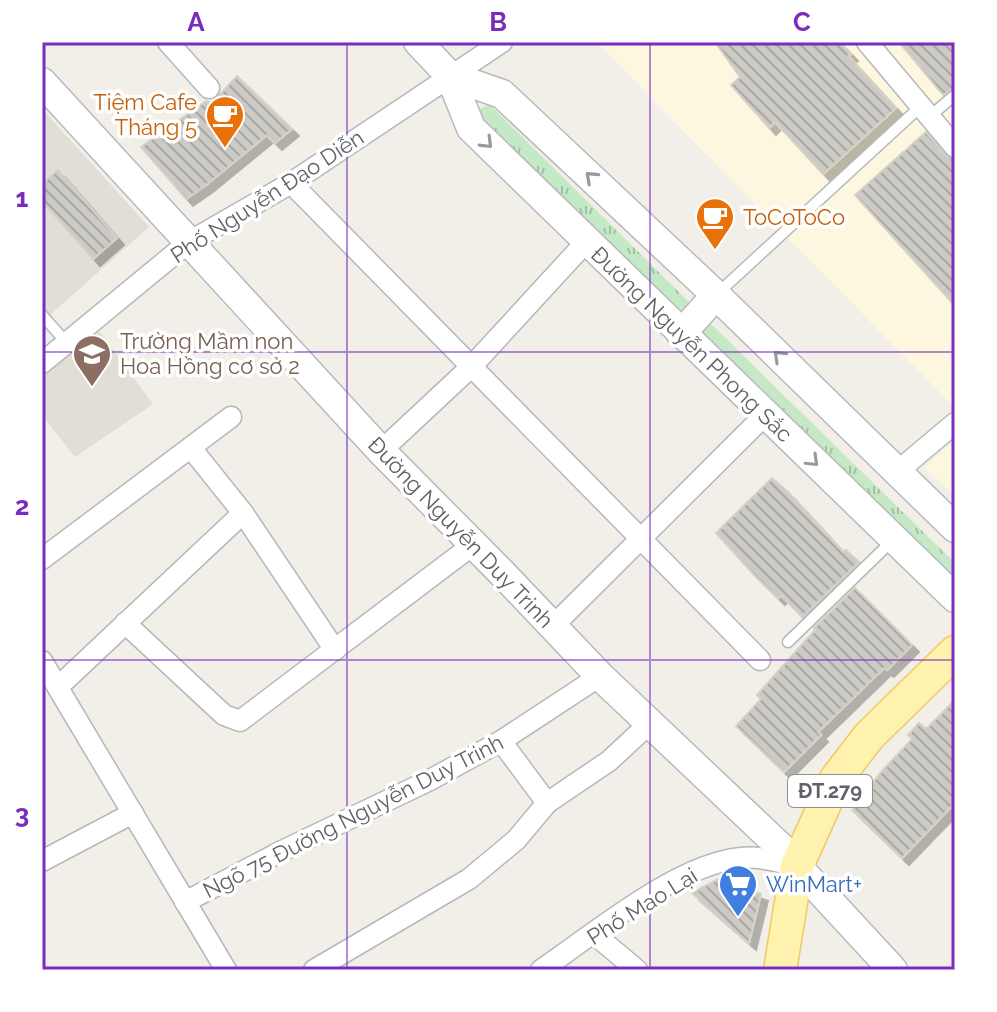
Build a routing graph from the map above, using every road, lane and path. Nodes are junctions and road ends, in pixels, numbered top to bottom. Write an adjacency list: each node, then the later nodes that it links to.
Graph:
1 (168, 42): 7 (street)
2 (418, 42): 5 (main road, Đường Nguyễn Phong Sắc)
3 (502, 42): 5 (street, Phố Nguyễn Đạo Diễn)
4 (867, 42): 9 (street)
5 (450, 76): 11 (street, Phố Nguyễn Đạo Diễn); 13 (main road, Đường Nguyễn Phong Sắc, one-way to 13); 14 (main road, Đường Nguyễn Phong Sắc, one-way to 5)
6 (42, 82): 12 (main road, Đường Nguyễn Duy Trinh)
7 (209, 88)
8 (955, 95): 9 (lane)
9 (924, 112): 10 (street); 14 (lane)
10 (955, 147)
11 (291, 183): 12 (street, Phố Nguyễn Đạo Diễn); 19 (street)
12 (189, 242): 17 (street, Phố Nguyễn Đạo Diễn); 24 (main road, Đường Nguyễn Duy Trinh)
13 (586, 242): 16 (main road, Đường Nguyễn Phong Sắc); 19 (street)
14 (716, 295): 16 (main road); 25 (main road, Đường Nguyễn Phong Sắc, one-way to 14)
15 (42, 315): 17 (lane)
16 (681, 334): 20 (main road, Đường Nguyễn Phong Sắc)
17 (66, 342): 18 (street, Phố Nguyễn Đạo Diễn)
18 (42, 363)
19 (472, 366): 24 (street); 28 (street)
20 (765, 415): 28 (street); 29 (main road, Đường Nguyễn Phong Sắc, one-way to 29)
21 (231, 417): 23 (street)
22 (955, 423): 25 (street)
23 (191, 448): 26 (street); 31 (street)
24 (381, 451): 30 (main road, Đường Nguyễn Duy Trinh)
25 (898, 471): 27 (main road, Đường Nguyễn Phong Sắc)
26 (243, 513): 33 (street); 36 (street)
27 (955, 528)
28 (641, 538): 34 (street); 38 (street)
29 (895, 539): 32 (main road, Đường Nguyễn Phong Sắc); 35 (lane)
30 (474, 544): 34 (main road, Đường Nguyễn Duy Trinh); 36 (street)
31 (42, 559)
32 (955, 598)
33 (125, 623): 36 (street); 41 (street)
34 (553, 626): 40 (main road, Đường Nguyễn Duy Trinh)
35 (788, 642)
36 (335, 650)
37 (955, 652): 47 (main road, ĐT.279)
38 (760, 660)
39 (42, 661): 41 (street)
40 (600, 676): 42 (main road, Đường Nguyễn Duy Trinh); 43 (street, Ngõ 75 Đường Nguyễn Duy Trinh)
41 (58, 687): 45 (street)
42 (650, 723): 44 (street); 47 (main road, Đường Nguyễn Duy Trinh)
43 (501, 741): 44 (street); 48 (street, Ngõ 75 Đường Nguyễn Duy Trinh)
44 (547, 803): 51 (street)
45 (133, 813): 46 (street); 48 (street)
46 (42, 861)
47 (797, 866): 49 (street, Phố Mao Lại); 54 (main road, ĐT.279); 55 (main road, Đường Nguyễn Duy Trinh)
48 (185, 902): 50 (street)
49 (594, 934): 52 (street, Phố Mao Lại); 53 (street)
50 (226, 970)
51 (314, 970)
52 (541, 970)
53 (637, 970)
54 (780, 970)
55 (893, 970)

